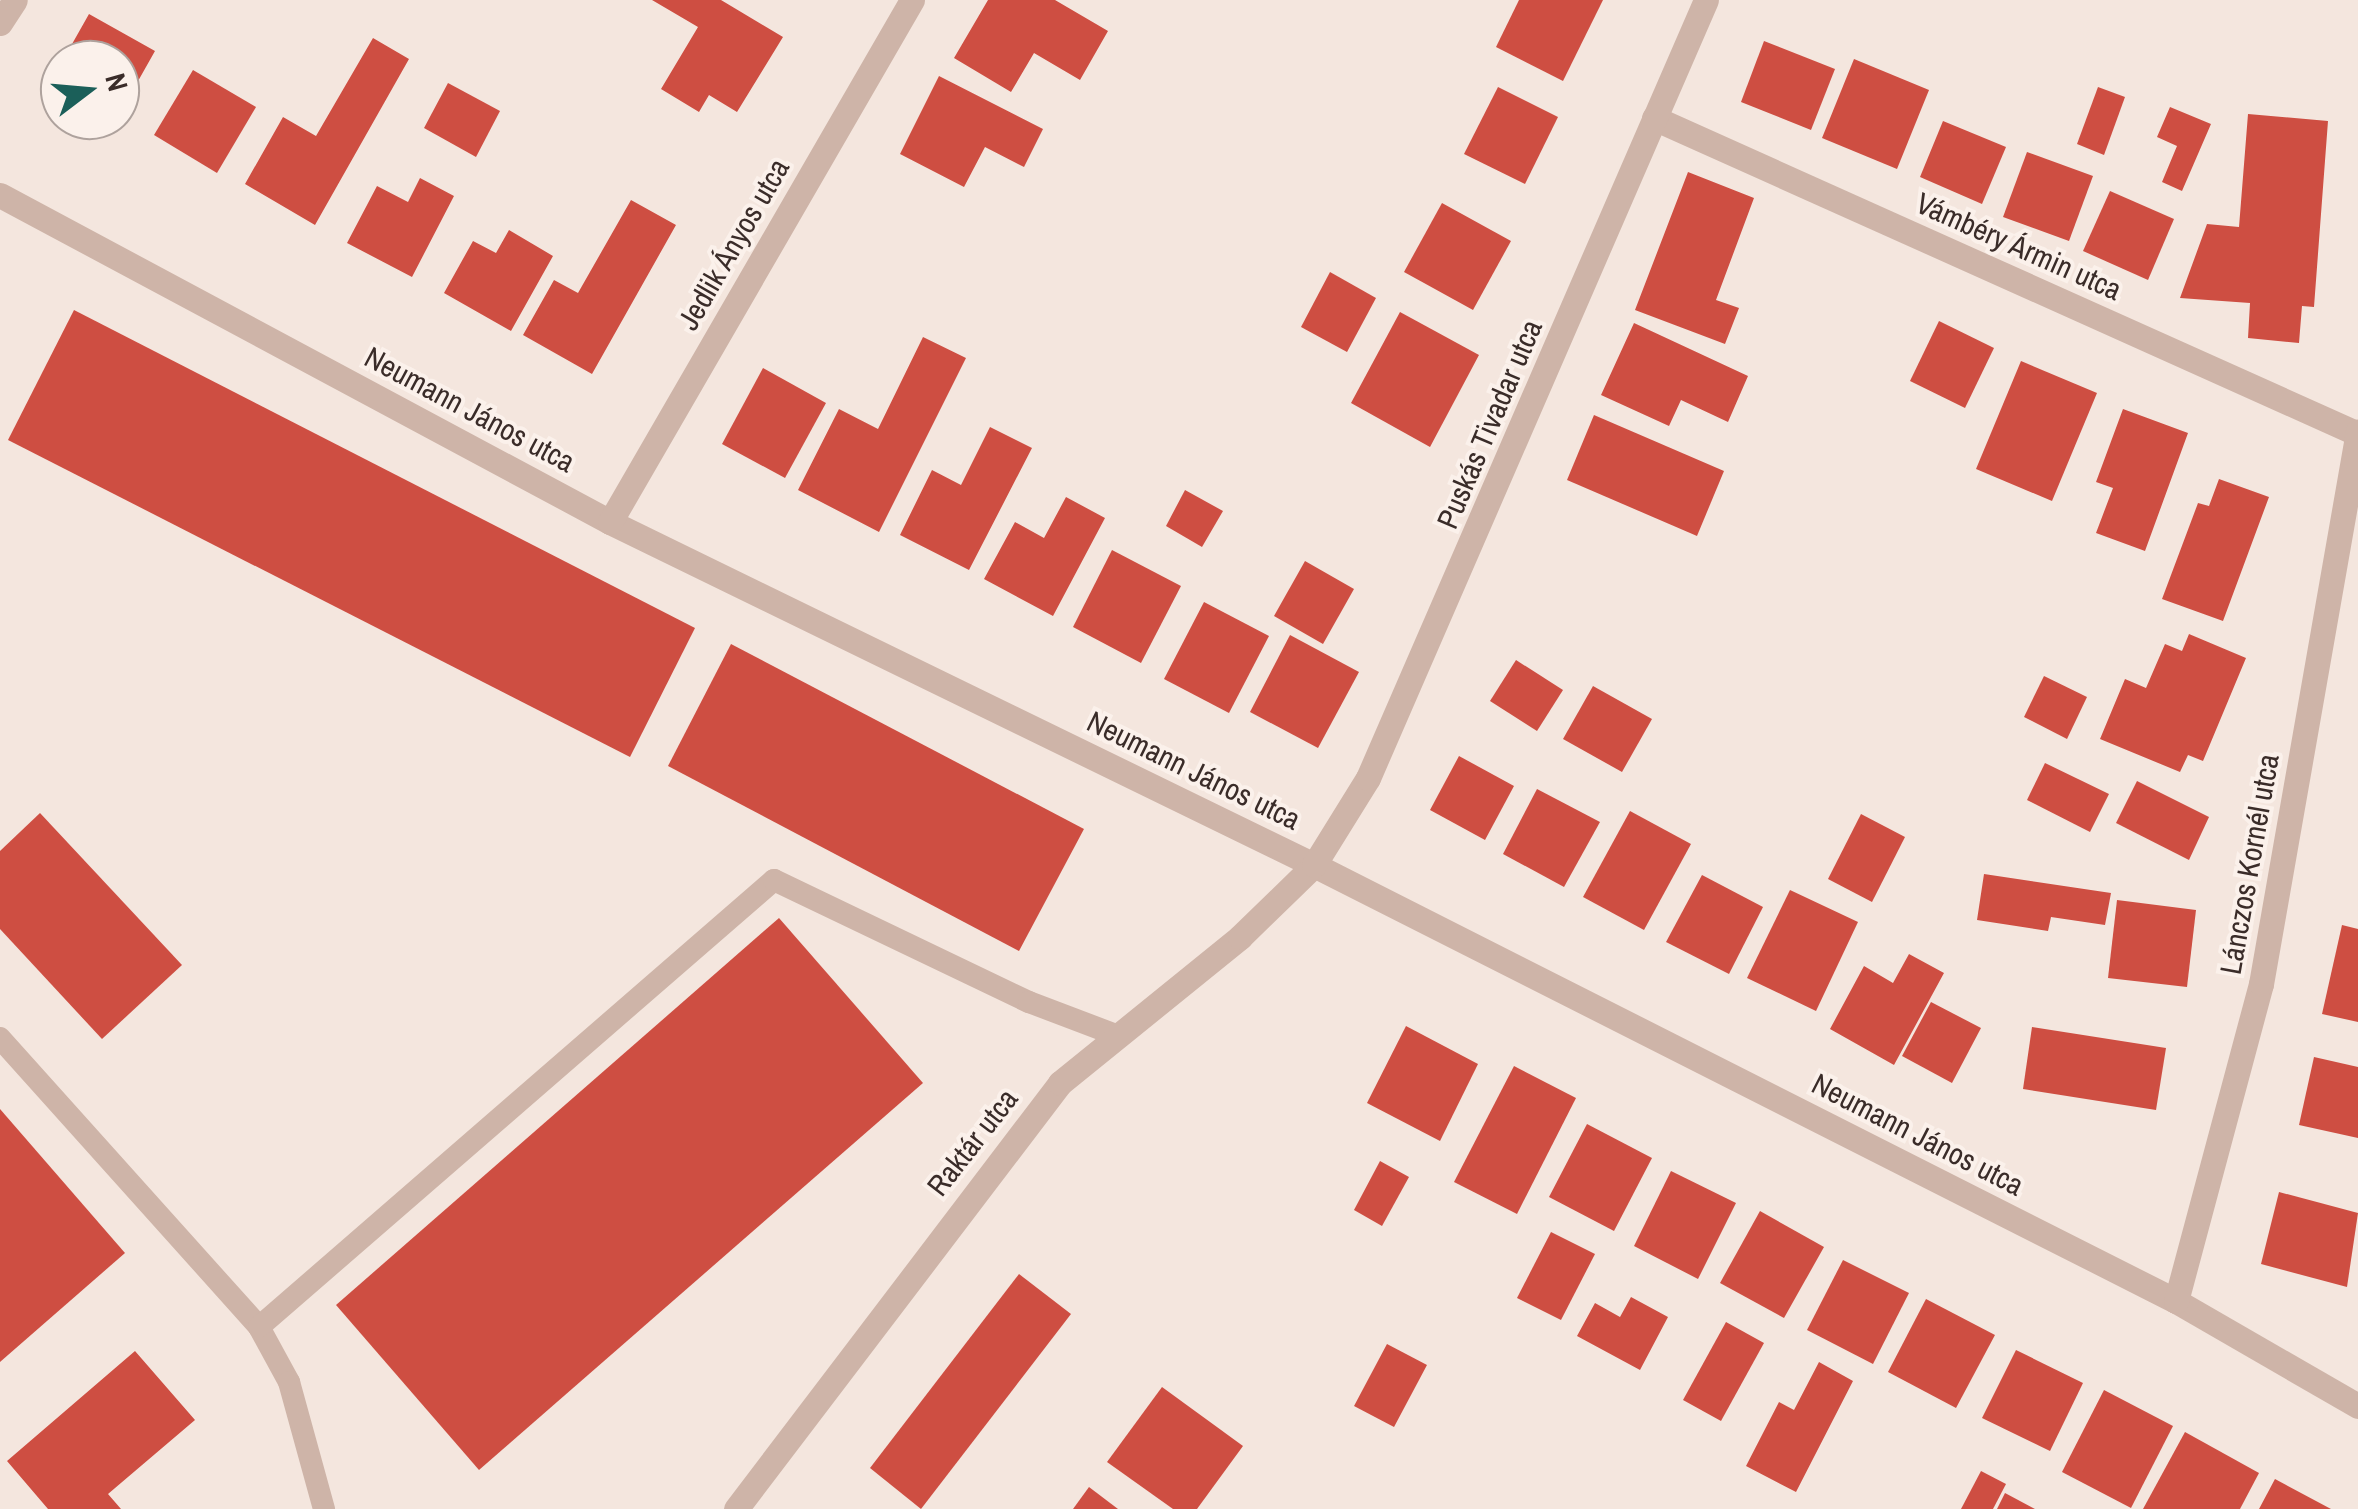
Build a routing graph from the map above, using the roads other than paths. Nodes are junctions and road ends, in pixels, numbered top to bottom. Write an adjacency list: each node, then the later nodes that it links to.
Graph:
1 (15, 0): 4 (street)
2 (912, 0): 8 (street, Jedlik Ányos utca)
3 (1706, 0): 5 (street, Puskás Tivadar utca)
4 (0, 23)
5 (1654, 118): 7 (street, Vámbéry Ármin utca); 9 (street, Puskás Tivadar utca)
6 (0, 195): 8 (street, Neumann János utca)
7 (2358, 432): 12 (street, Lánczos Kornél utca)
8 (610, 522): 9 (street, Neumann János utca)
9 (1314, 865): 10 (street, Raktár utca); 12 (street, Neumann János utca)
10 (1116, 1035): 13 (lane); 16 (street, Raktár utca)
11 (0, 1038): 13 (lane)
12 (2176, 1301): 14 (street, Neumann János utca)
13 (259, 1327): 15 (lane)
14 (2358, 1406)
15 (324, 1509)
16 (736, 1509)

